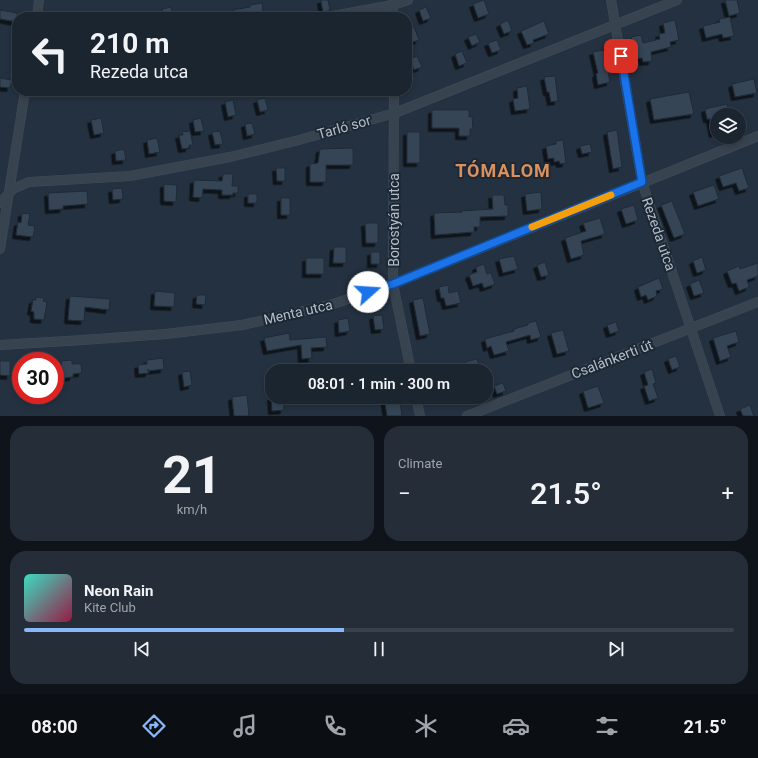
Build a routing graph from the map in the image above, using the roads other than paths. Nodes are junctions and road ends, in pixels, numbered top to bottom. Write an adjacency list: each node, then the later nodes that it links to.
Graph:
1 (39, 0): 6 (street)
2 (408, 0): 5 (street)
3 (611, 0): 8 (street, Rezeda utca)
4 (677, 0): 8 (street, Tarló sor)
5 (393, 3): 7 (street)
6 (38, 12)
7 (351, 12)
8 (616, 25): 11 (street, Tarló sor); 13 (street, Rezeda utca)
9 (24, 96): 14 (street)
10 (394, 96): 11 (street, Borostyán utca)
11 (395, 113): 14 (street, Tarló sor); 17 (street, Borostyán utca)
12 (758, 136): 13 (street, Menta utca)
13 (642, 182): 17 (street, Menta utca); 19 (street, Rezeda utca)
14 (8, 196): 15 (street, Tarló sor); 16 (street)
15 (0, 203)
16 (0, 249)
17 (393, 284): 20 (street, Menta utca); 21 (street, Borostyán utca)
18 (758, 302): 19 (street, Csalánkerti út)
19 (691, 328): 24 (street, Csalánkerti út); 25 (street, Rezeda utca)
20 (0, 345)
21 (410, 364)
22 (417, 404): 23 (street)
23 (420, 416)
24 (467, 416)
25 (720, 416)

